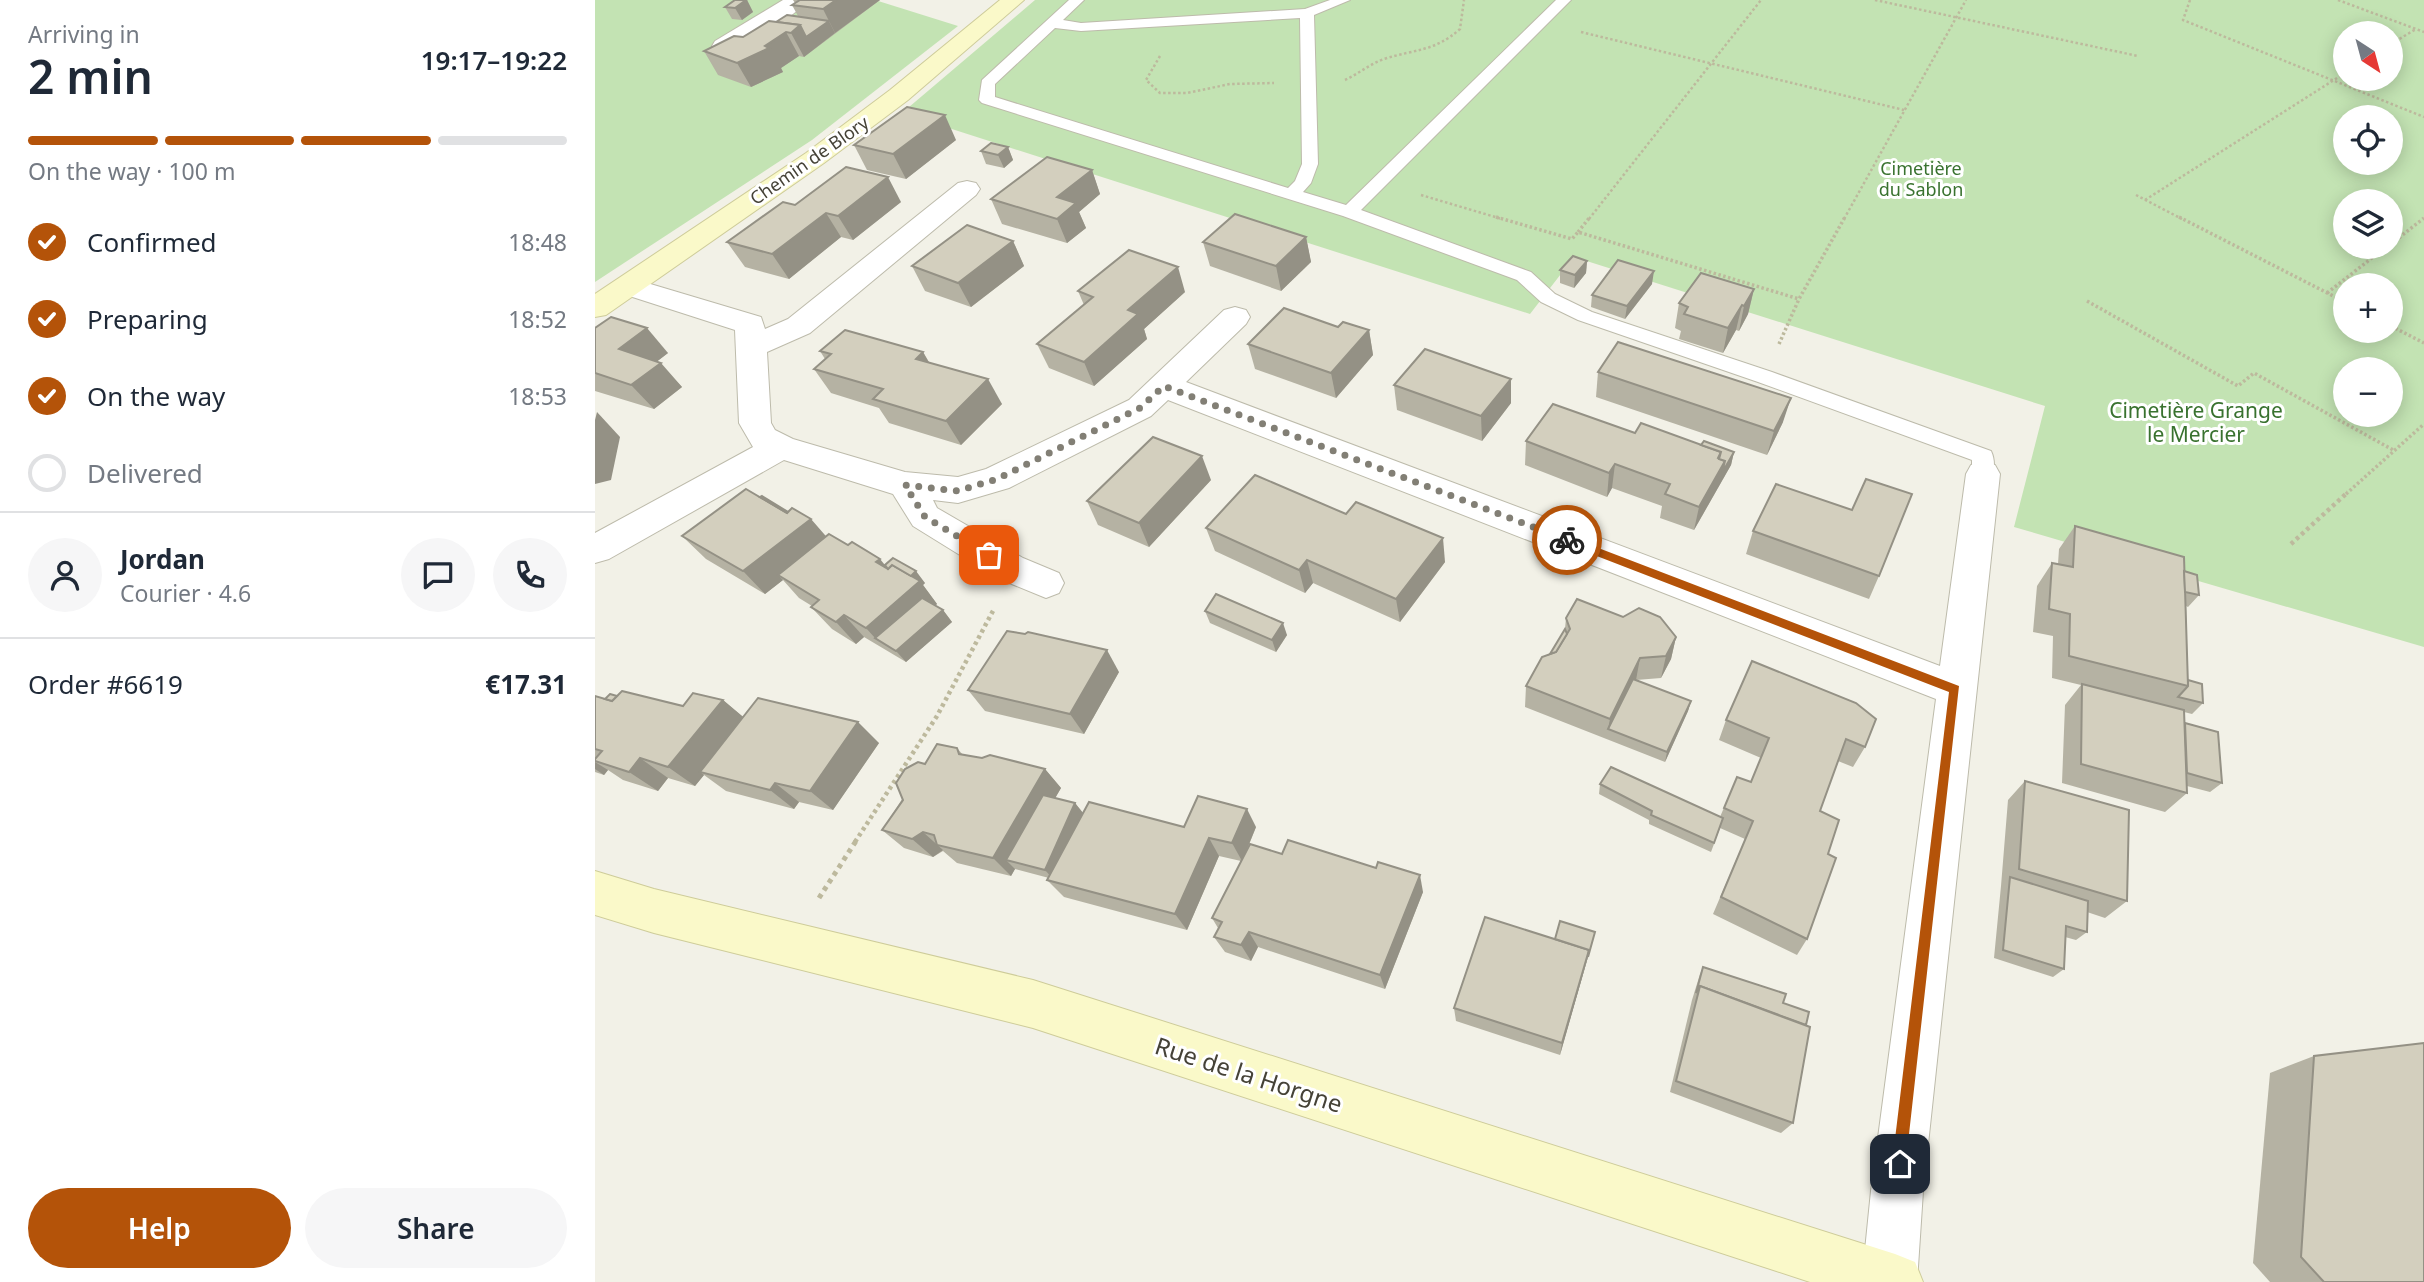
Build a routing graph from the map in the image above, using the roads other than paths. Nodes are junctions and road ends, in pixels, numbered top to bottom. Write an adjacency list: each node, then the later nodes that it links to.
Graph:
1 (797, 0): 8 (street)
2 (1013, 0): 12 (street, Chemin de Blory)
3 (1077, 0): 7 (lane)
4 (1343, 0): 6 (lane)
5 (1564, 0): 11 (lane)
6 (1307, 13): 7 (lane); 10 (lane)
7 (1052, 23): 10 (lane)
8 (723, 46)
9 (967, 190): 15 (street)
10 (1291, 194): 11 (lane)
11 (1349, 212): 18 (lane)
12 (627, 286): 13 (street, Chemin de Blory); 15 (street)
13 (595, 308)
14 (1235, 317): 16 (street)
15 (751, 347): 17 (street)
16 (1164, 386): 19 (street); 22 (street)
17 (781, 447): 19 (street); 20 (street)
18 (1983, 474): 22 (street)
19 (905, 485): 21 (street)
20 (596, 549)
21 (1046, 583)
22 (1955, 689): 24 (street)
23 (595, 893): 24 (street, Rue de la Horgne)
24 (1893, 1281)

